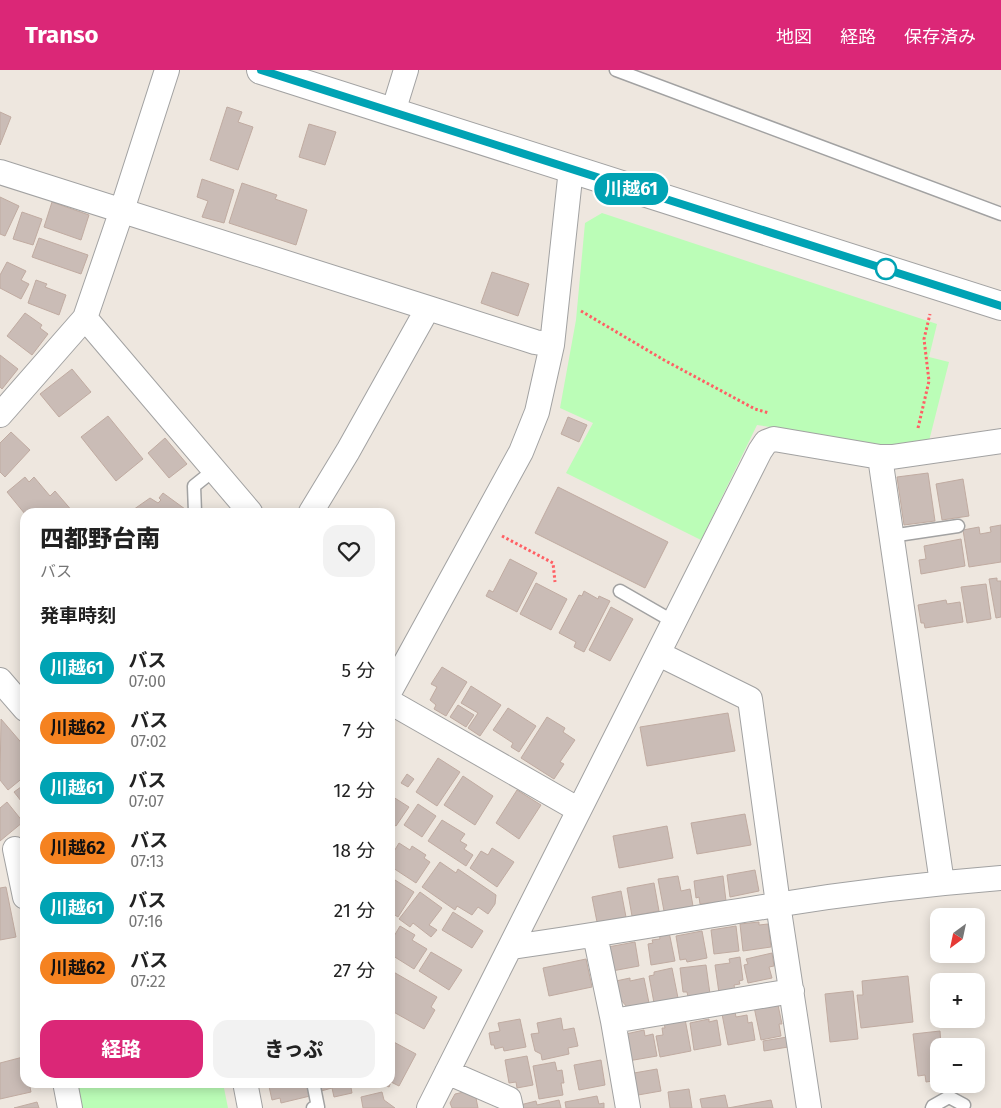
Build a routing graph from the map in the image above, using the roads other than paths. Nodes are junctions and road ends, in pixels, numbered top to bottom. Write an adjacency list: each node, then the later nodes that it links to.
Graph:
1 (167, 70): 8 (street)
2 (261, 70): 5 (street)
3 (406, 70): 5 (street)
4 (616, 70): 9 (lane)
5 (393, 112): 6 (street)
6 (571, 170): 10 (street); 13 (street)
7 (0, 172): 8 (street)
8 (122, 210): 11 (street); 12 (street)
9 (1001, 214)
10 (1001, 306)
11 (428, 308): 13 (street); 20 (street)
12 (85, 318): 14 (street); 17 (street)
13 (552, 345): 27 (street)
14 (0, 415)
15 (1001, 441): 16 (street)
16 (880, 457): 22 (street); 24 (street)
17 (214, 470): 18 (lane); 19 (street)
18 (195, 508)
19 (247, 508)
20 (313, 508)
21 (958, 526): 22 (lane)
22 (891, 536): 34 (street)
23 (620, 591): 24 (lane)
24 (674, 622): 25 (street)
25 (659, 654): 30 (street); 35 (street)
26 (0, 680): 28 (street)
27 (395, 682)
28 (20, 703)
29 (395, 705): 30 (street)
30 (579, 810): 37 (street)
31 (13, 850): 32 (street)
32 (20, 877)
33 (1001, 878): 34 (street)
34 (942, 883): 35 (street)
35 (778, 904): 36 (street); 38 (street)
36 (595, 936): 37 (street); 39 (street)
37 (511, 947): 40 (street)
38 (792, 991): 39 (street); 51 (street)
39 (613, 1021): 50 (street)
40 (447, 1072): 48 (street); 49 (street)
41 (66, 1088): 45 (street)
42 (245, 1088): 46 (street)
43 (314, 1088): 47 (lane)
44 (964, 1105): 52 (lane)
45 (70, 1108)
46 (250, 1108)
47 (313, 1108)
48 (429, 1108)
49 (511, 1108)
50 (628, 1108)
51 (808, 1108)
52 (932, 1108)

